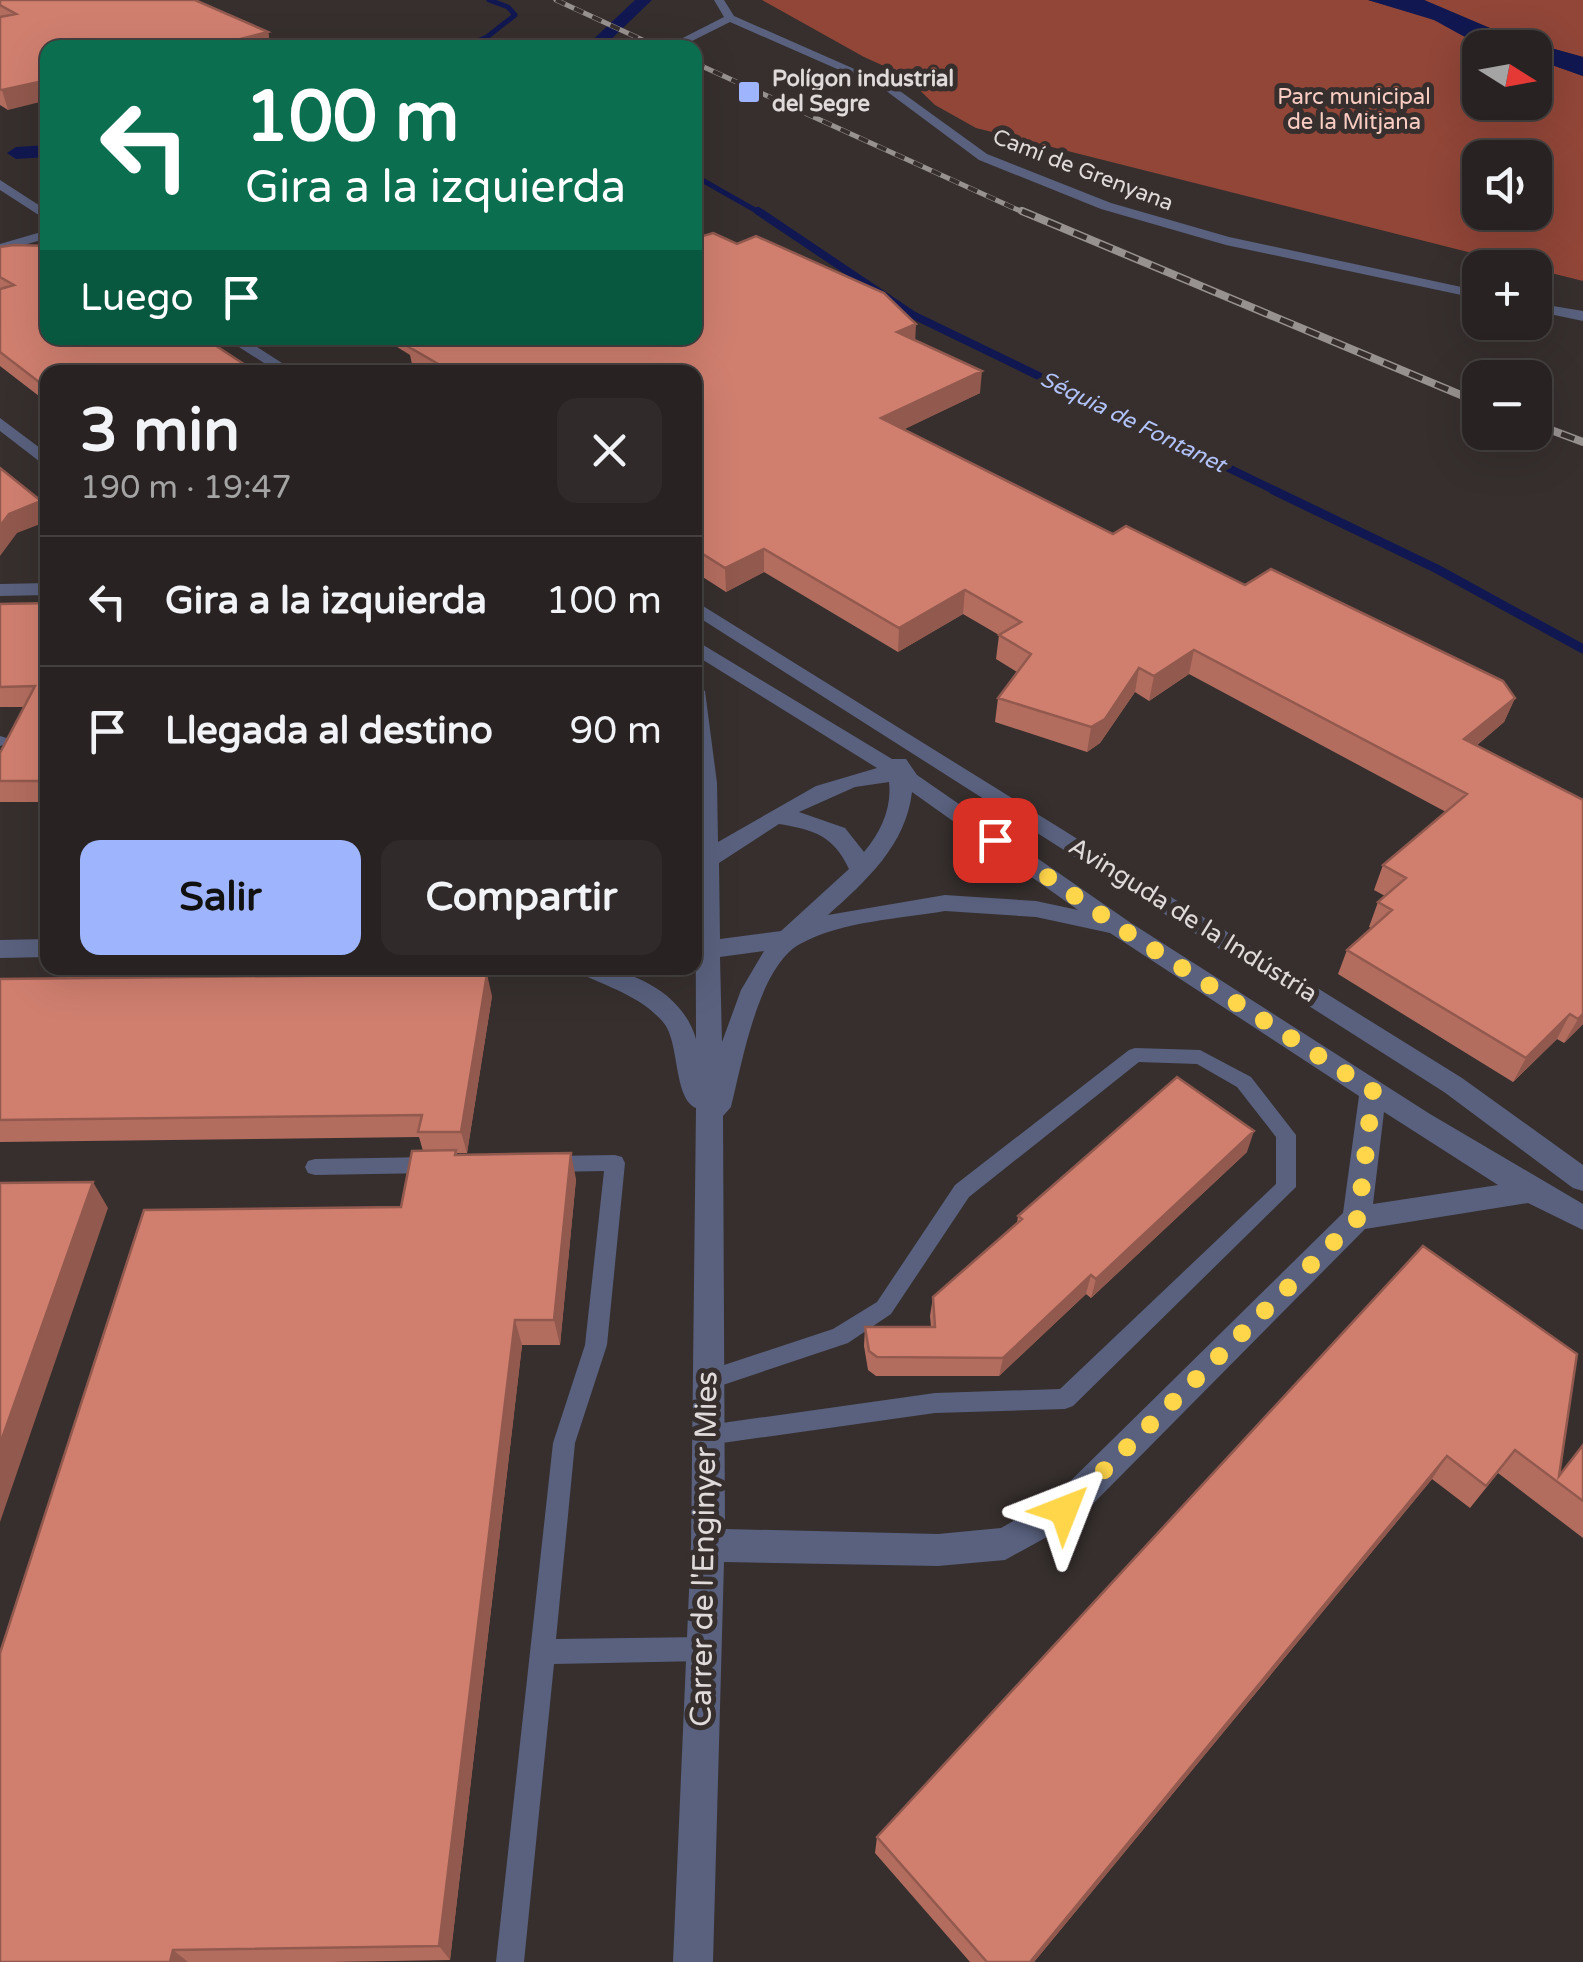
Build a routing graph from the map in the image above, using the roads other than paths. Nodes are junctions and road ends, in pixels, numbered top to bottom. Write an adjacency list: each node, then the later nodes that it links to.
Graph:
1 (720, 0): 2 (street)
2 (730, 18): 3 (street); 8 (street, Camí de Grenyana)
3 (685, 40)
4 (0, 184): 5 (street)
5 (40, 211)
6 (40, 236): 7 (street)
7 (0, 248)
8 (1462, 292)
9 (1552, 310): 10 (street)
10 (1583, 316)
11 (244, 345): 12 (street)
12 (277, 365)
13 (0, 422): 14 (street)
14 (40, 457)
15 (40, 585): 17 (street)
16 (0, 590): 17 (street)
17 (23, 590): 18 (street)
18 (40, 590)
19 (702, 611): 21 (street, Avinguda de la Indústria)
20 (702, 650): 23 (street, Avinguda de la Indústria)
21 (887, 727): 23 (street, Carrer de l'Enginyer Mies); 24 (street, Avinguda de la Indústria)
22 (702, 750): 26 (street, Carrer de l'Enginyer Mies)
23 (900, 773): 24 (street); 25 (street); 27 (street, Carrer de l'Enginyer Mies); 28 (street, Avinguda de la Indústria)
24 (971, 780): 40 (street, Avinguda de la Indústria)
25 (775, 816): 26 (street); 27 (street)
26 (702, 863)
27 (860, 868): 29 (street, Carrer de l'Enginyer Mies)
28 (1122, 929): 29 (street); 35 (street, Avinguda de la Indústria)
29 (788, 939): 32 (street); 36 (street, Carrer de l'Enginyer Mies)
30 (40, 948): 31 (street)
31 (0, 949)
32 (702, 951)
33 (605, 975): 36 (street)
34 (701, 975): 36 (street, Carrer de l'Enginyer Mies)
35 (1373, 1091): 41 (street, Avinguda de la Indústria); 42 (street)
36 (710, 1136): 44 (street, Carrer de l'Enginyer Mies)
37 (521, 1164): 48 (lane)
38 (446, 1165): 39 (lane)
39 (315, 1167)
40 (1583, 1180)
41 (1531, 1191): 42 (street); 43 (street, Avinguda de la Indústria)
42 (1358, 1218): 46 (street)
43 (1583, 1218)
44 (708, 1380): 45 (street, Carrer de l'Enginyer Mies); 45 (lane)
45 (708, 1435): 46 (street, Carrer de l'Enginyer Mies)
46 (708, 1546): 47 (street, Carrer de l'Enginyer Mies)
47 (704, 1650): 48 (lane); 50 (street, Carrer de l'Enginyer Mies)
48 (543, 1652): 49 (lane)
49 (510, 1962)
50 (692, 1962)

